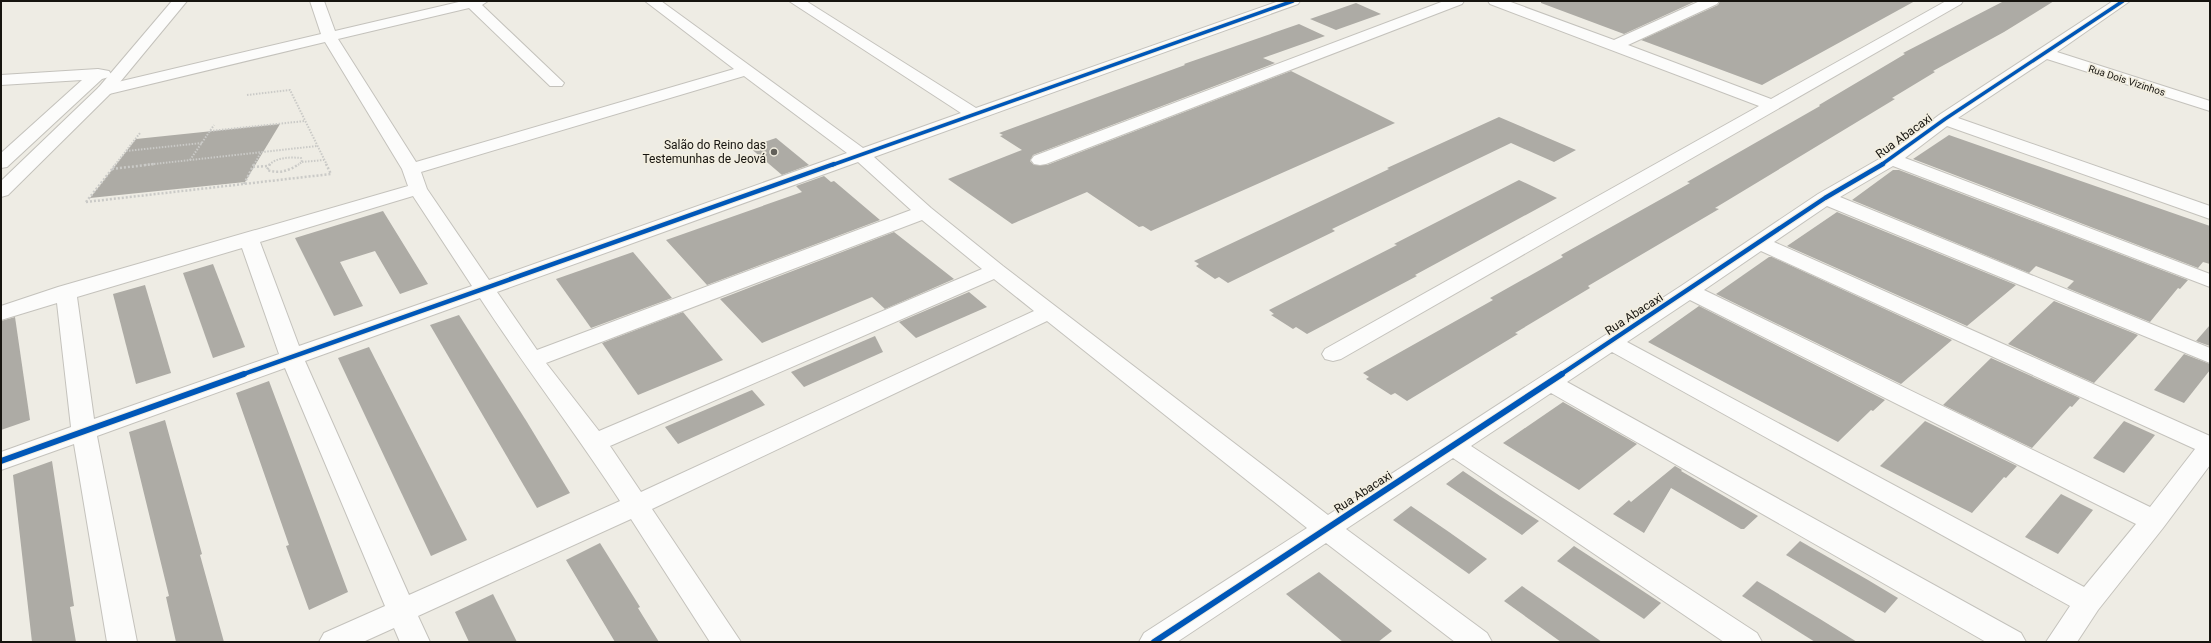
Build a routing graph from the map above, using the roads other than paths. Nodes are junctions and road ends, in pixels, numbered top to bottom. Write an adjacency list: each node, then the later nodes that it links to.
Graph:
1 (180, 1): 16 (street)
2 (317, 1): 12 (street)
3 (652, 1): 15 (street)
4 (796, 1): 23 (street)
5 (1293, 1): 23 (street)
6 (1457, 1): 27 (street)
7 (1495, 1): 13 (street)
8 (1712, 1): 13 (street)
9 (1956, 1): 21 (street)
10 (2123, 1): 14 (street, Rua Abacaxi)
11 (474, 2): 12 (street); 19 (street)
12 (330, 38): 20 (street); 29 (street)
13 (1614, 46): 21 (street)
14 (2045, 53): 22 (street, Rua Dois Vizinhos); 24 (street, Rua Abacaxi)
15 (746, 71): 25 (street); 29 (street)
16 (120, 72): 17 (street); 20 (street)
17 (98, 74): 18 (street); 28 (street)
18 (1, 80)
19 (556, 83)
20 (105, 90): 30 (street)
21 (1773, 105): 44 (street)
22 (2210, 106)
23 (975, 115): 25 (street)
24 (1945, 119): 26 (street, Rua Abacaxi); 33 (street)
25 (862, 155): 32 (street); 38 (street)
26 (1892, 159): 31 (street, Rua Abacaxi); 37 (street)
27 (1040, 160)
28 (1, 163)
29 (415, 179): 34 (street); 38 (street)
30 (1, 191)
31 (1825, 198): 35 (street, Rua Abacaxi); 45 (street)
32 (924, 212): 36 (street); 47 (street)
33 (2210, 213)
34 (249, 239): 40 (street); 46 (street)
35 (1758, 242): 39 (street, Rua Abacaxi); 52 (street)
36 (996, 270): 41 (street); 50 (street)
37 (2210, 281)
38 (485, 290): 46 (street); 47 (street)
39 (1688, 291): 43 (street, Rua Abacaxi); 55 (street)
40 (66, 292): 42 (street); 49 (street)
41 (1049, 312): 54 (street); 56 (street)
42 (1, 313)
43 (1610, 342): 48 (street, Rua Abacaxi); 57 (street)
44 (1333, 354)
45 (2210, 356)
46 (292, 357): 49 (street); 58 (street)
47 (532, 360): 50 (street)
48 (1548, 382): 51 (street, Rua Abacaxi); 66 (street)
49 (84, 432): 53 (street); 59 (street)
50 (595, 443): 54 (street)
51 (1452, 445): 56 (street, Rua Abacaxi); 65 (street)
52 (2210, 447): 55 (street)
53 (1, 461)
54 (634, 506): 58 (street); 62 (street)
55 (2154, 521): 57 (street)
56 (1326, 528): 63 (street, Rua Abacaxi); 64 (street)
57 (2088, 602): 67 (street)
58 (402, 612): 60 (street); 61 (street)
59 (122, 642)
60 (334, 642)
61 (414, 642)
62 (726, 642)
63 (1154, 642)
64 (1477, 642)
65 (1747, 642)
66 (2011, 642)
67 (2062, 642)

